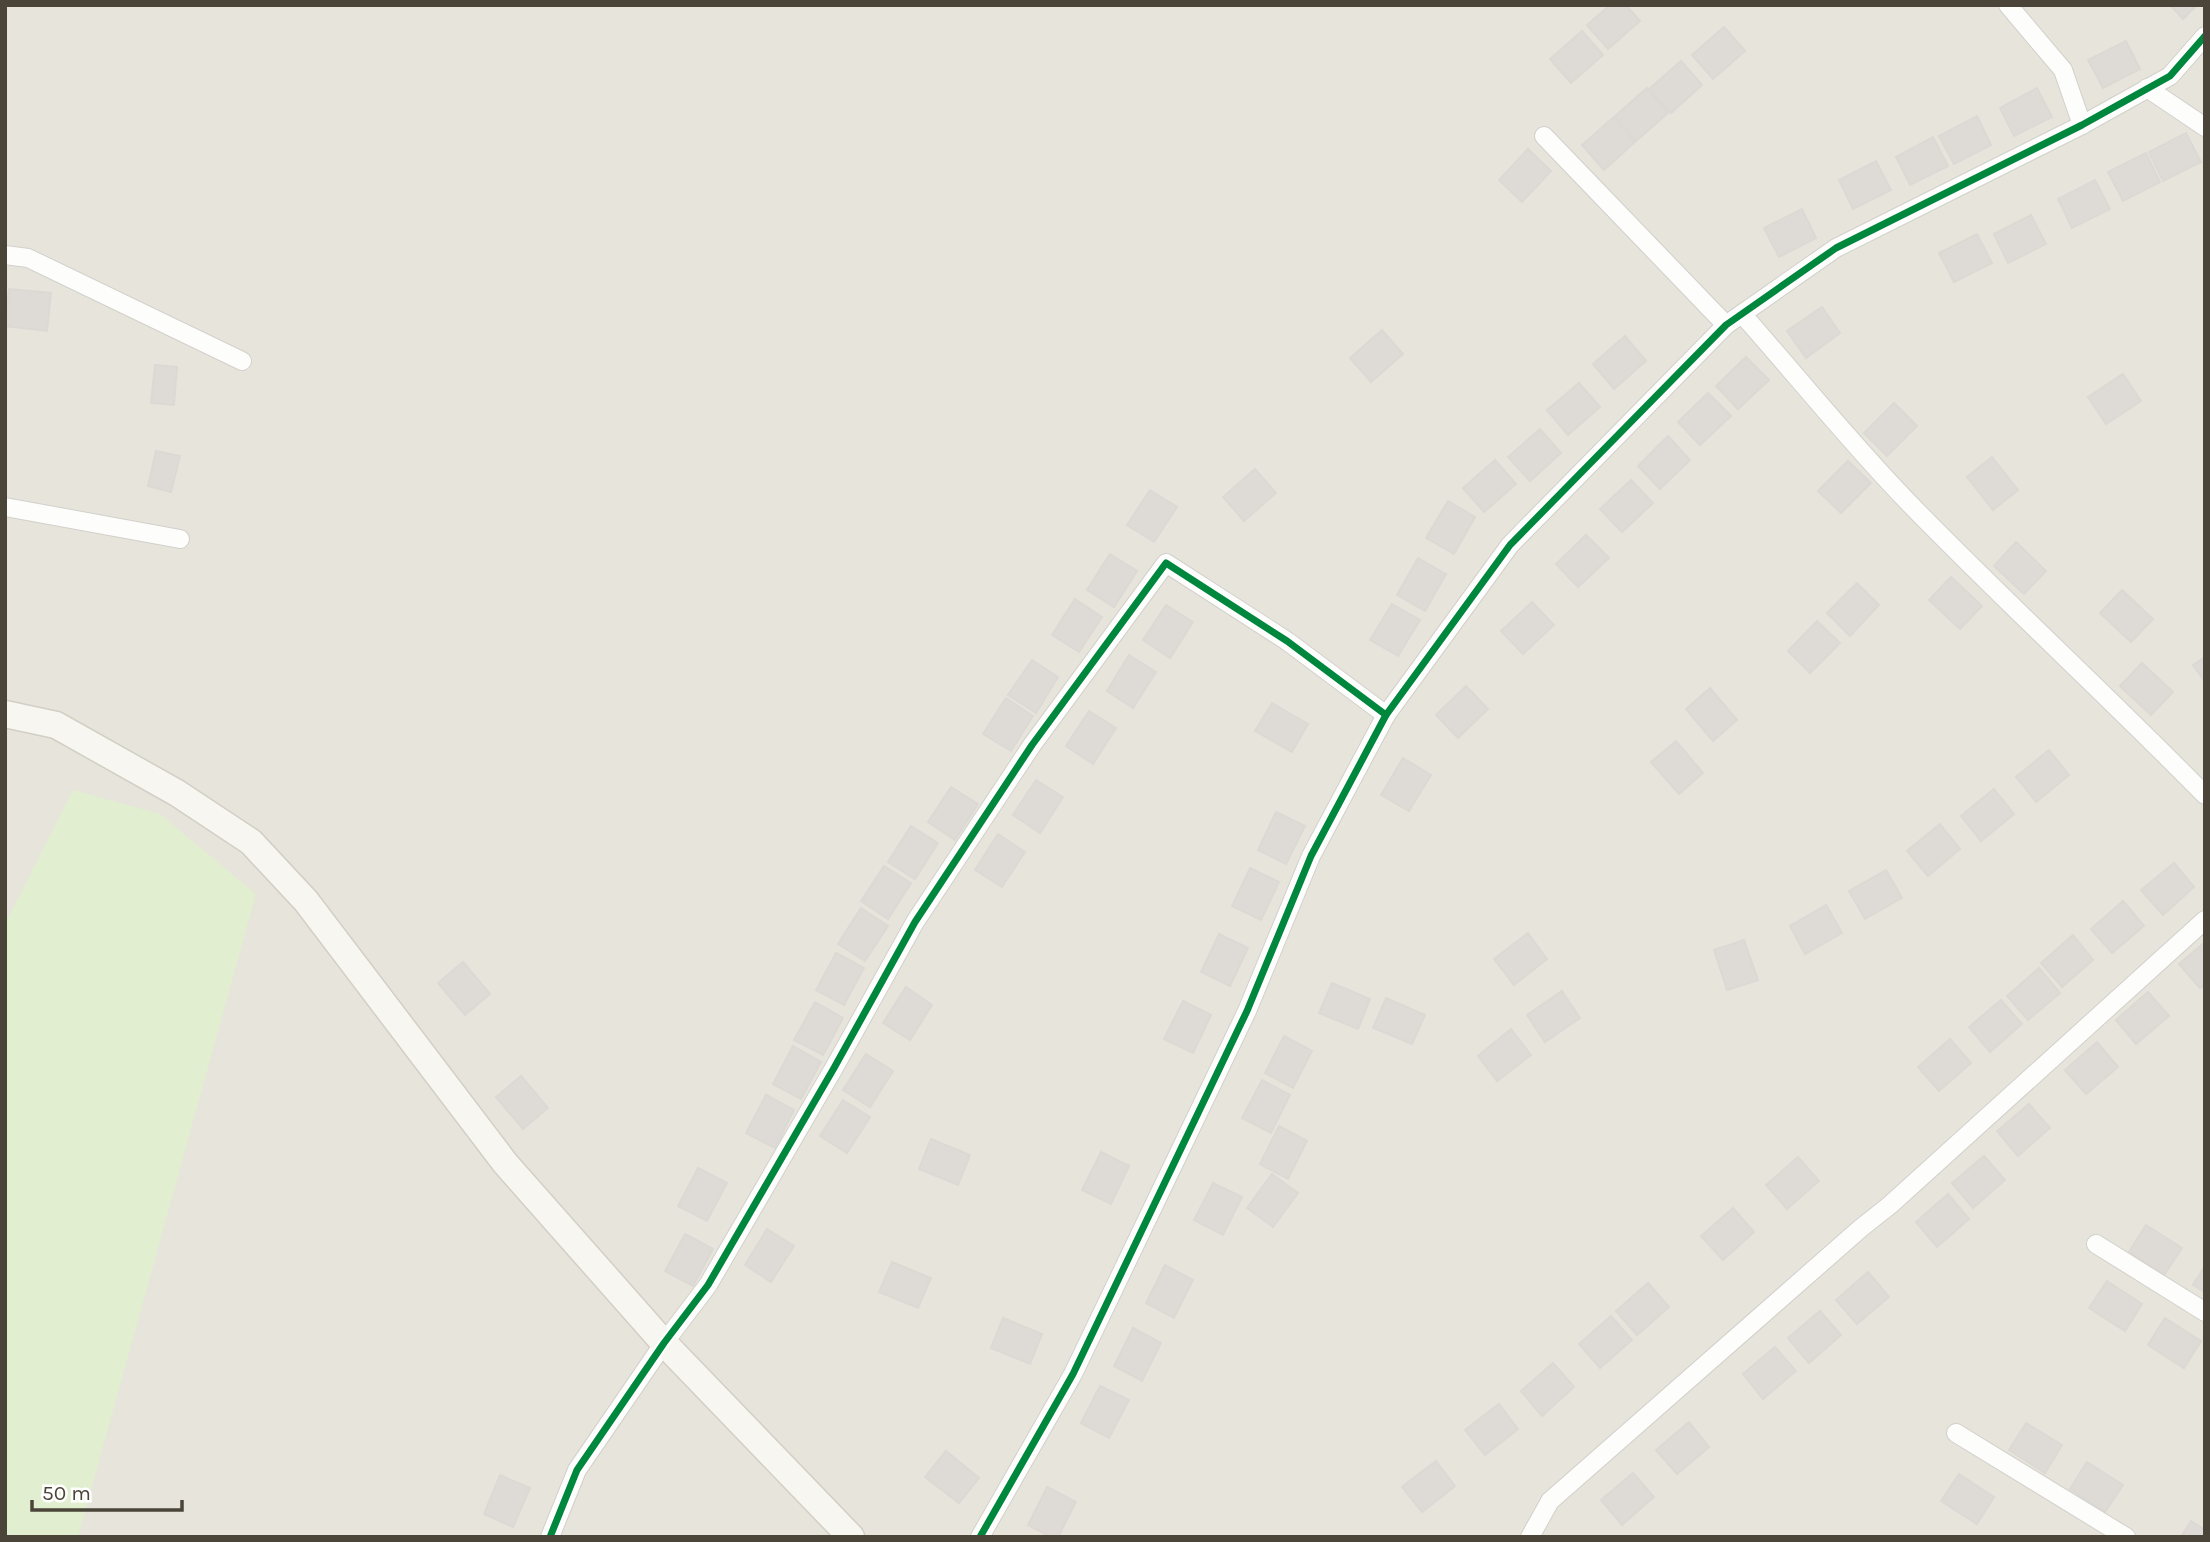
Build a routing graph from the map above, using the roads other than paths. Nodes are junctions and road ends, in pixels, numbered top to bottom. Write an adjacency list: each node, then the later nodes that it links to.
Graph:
1 (2008, 5): 4 (street)
2 (2205, 36): 3 (street)
3 (2147, 89): 4 (street); 5 (street)
4 (2082, 125): 8 (street)
5 (2205, 127)
6 (1544, 136): 9 (street)
7 (5, 255): 10 (street)
8 (1742, 314): 9 (street); 15 (street)
9 (1726, 325): 14 (street)
10 (242, 361)
11 (5, 508): 12 (street)
12 (180, 539)
13 (5, 714): 19 (street)
14 (1386, 715): 19 (street); 23 (street)
15 (2205, 795)
16 (2205, 920): 24 (street)
17 (2096, 1244): 18 (street)
18 (2205, 1312)
19 (664, 1343): 21 (street); 22 (street)
20 (1956, 1433): 25 (street)
21 (550, 1537)
22 (851, 1537)
23 (980, 1537)
24 (1530, 1537)
25 (2126, 1537)

